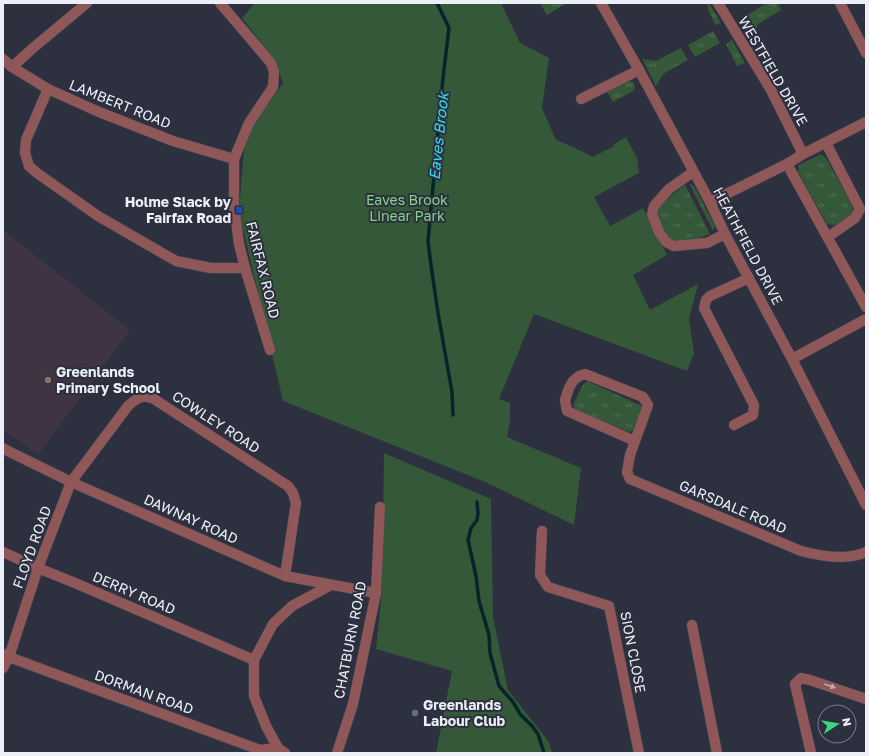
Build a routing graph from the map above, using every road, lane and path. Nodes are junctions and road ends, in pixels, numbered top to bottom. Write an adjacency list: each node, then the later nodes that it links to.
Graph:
1 (87, 3): 8 (street)
2 (220, 3): 15 (street, FAIRFAX ROAD)
3 (601, 3): 9 (street, HEATHFIELD DRIVE)
4 (718, 3): 14 (street, WESTFIELD DRIVE)
5 (840, 3): 6 (street)
6 (866, 53)
7 (3, 59): 8 (street, LAMBERT ROAD)
8 (12, 67): 10 (street, LAMBERT ROAD)
9 (639, 70): 11 (street); 17 (street, HEATHFIELD DRIVE)
10 (48, 89): 15 (street, LAMBERT ROAD); 21 (street)
11 (581, 99)
12 (866, 122): 13 (street)
13 (826, 143): 14 (street); 20 (street)
14 (803, 154): 16 (street)
15 (234, 159): 21 (street, FAIRFAX ROAD)
16 (787, 164): 18 (street); 20 (street)
17 (693, 172): 18 (street, HEATHFIELD DRIVE); 19 (street)
18 (710, 202): 19 (street, HEATHFIELD DRIVE)
19 (726, 234): 22 (street, HEATHFIELD DRIVE)
20 (828, 237): 23 (street)
21 (245, 268): 25 (street, FAIRFAX ROAD)
22 (749, 278): 26 (street, HEATHFIELD DRIVE); 27 (street)
23 (866, 307)
24 (866, 319): 26 (street)
25 (270, 350)
26 (792, 359): 31 (street, HEATHFIELD DRIVE)
27 (734, 425)
28 (636, 440): 28 (street, GARSDALE ROAD); 35 (street, GARSDALE ROAD)
29 (3, 448): 30 (street, DAWNAY ROAD)
30 (71, 482): 36 (street, FLOYD ROAD); 37 (street, DAWNAY ROAD); 37 (street, COWLEY ROAD)
31 (866, 505)
32 (380, 507): 39 (street, CHATBURN ROAD)
33 (542, 531): 47 (street, SION CLOSE)
34 (3, 552): 36 (street, DERRY ROAD)
35 (866, 552)
36 (38, 568): 41 (street, FLOYD ROAD); 42 (street, DERRY ROAD)
37 (285, 576): 38 (street, DAWNAY ROAD)
38 (331, 585): 39 (street, DAWNAY ROAD); 42 (street)
39 (376, 593): 46 (street, CHATBURN ROAD)
40 (692, 626): 48 (street)
41 (6, 655): 43 (street, FLOYD ROAD); 45 (street, DORMAN ROAD)
42 (254, 660): 45 (street)
43 (3, 668)
44 (866, 699): 49 (street, one-way to 44)
45 (281, 751)
46 (337, 753)
47 (639, 753)
48 (717, 753)
49 (811, 753)

